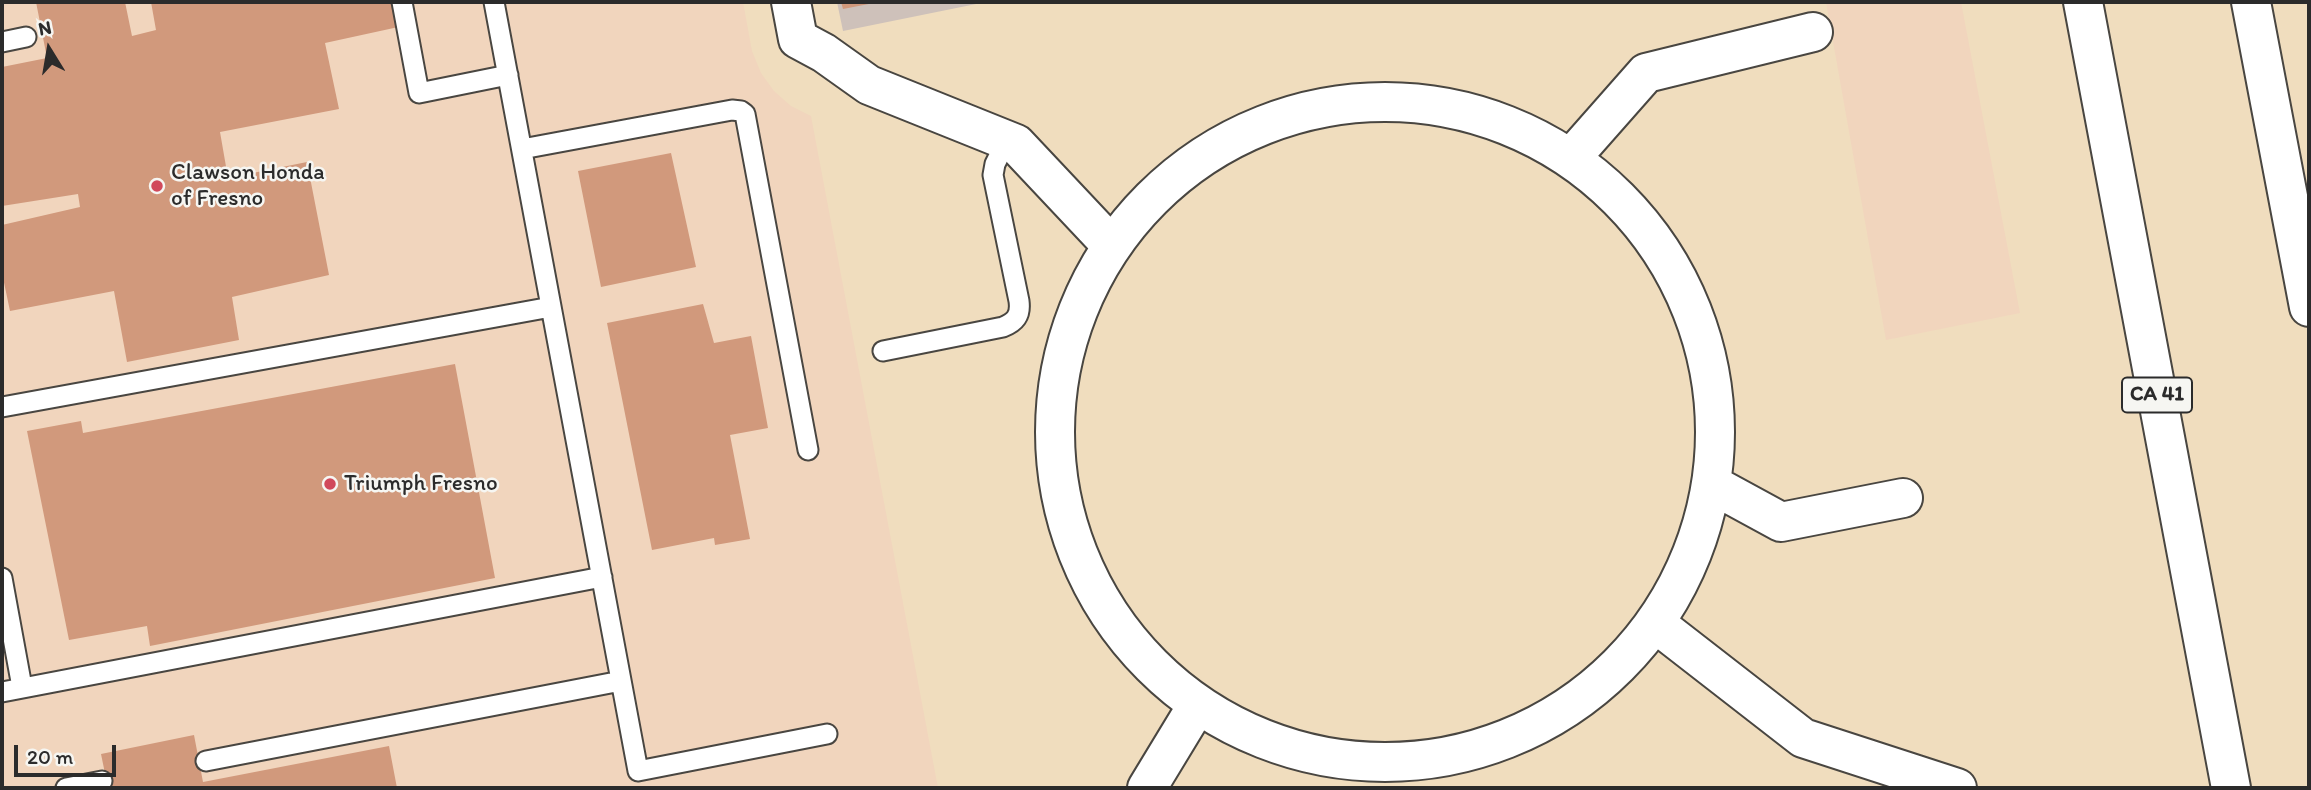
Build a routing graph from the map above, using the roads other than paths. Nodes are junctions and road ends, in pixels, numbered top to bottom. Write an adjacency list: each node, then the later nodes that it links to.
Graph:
1 (402, 2): 9 (lane)
2 (494, 2): 9 (lane)
3 (791, 2): 10 (main road)
4 (2083, 2): 34 (main road, CA 41)
5 (2251, 2): 15 (main road)
6 (1813, 32): 12 (main road)
7 (26, 37): 8 (lane)
8 (2, 42)
9 (508, 75): 11 (lane)
10 (1007, 140): 13 (main road); 16 (lane)
11 (522, 149): 14 (lane); 18 (lane)
12 (1571, 158): 13 (main road); 19 (main road)
13 (1112, 246): 27 (main road)
14 (551, 307): 17 (lane); 21 (lane)
15 (2309, 307)
16 (883, 351)
17 (2, 407)
18 (808, 450)
19 (1713, 485): 20 (main road); 23 (main road)
20 (1903, 498)
21 (602, 577): 24 (lane); 25 (lane)
22 (2, 578): 25 (lane)
23 (1656, 623): 27 (main road); 33 (main road)
24 (621, 681): 28 (lane); 29 (lane)
25 (22, 687): 26 (lane)
26 (2, 692)
27 (1198, 704): 32 (main road)
28 (827, 734)
29 (206, 761)
30 (102, 781): 31 (lane)
31 (66, 788)
32 (1147, 788)
33 (1957, 788)
34 (2231, 788)

